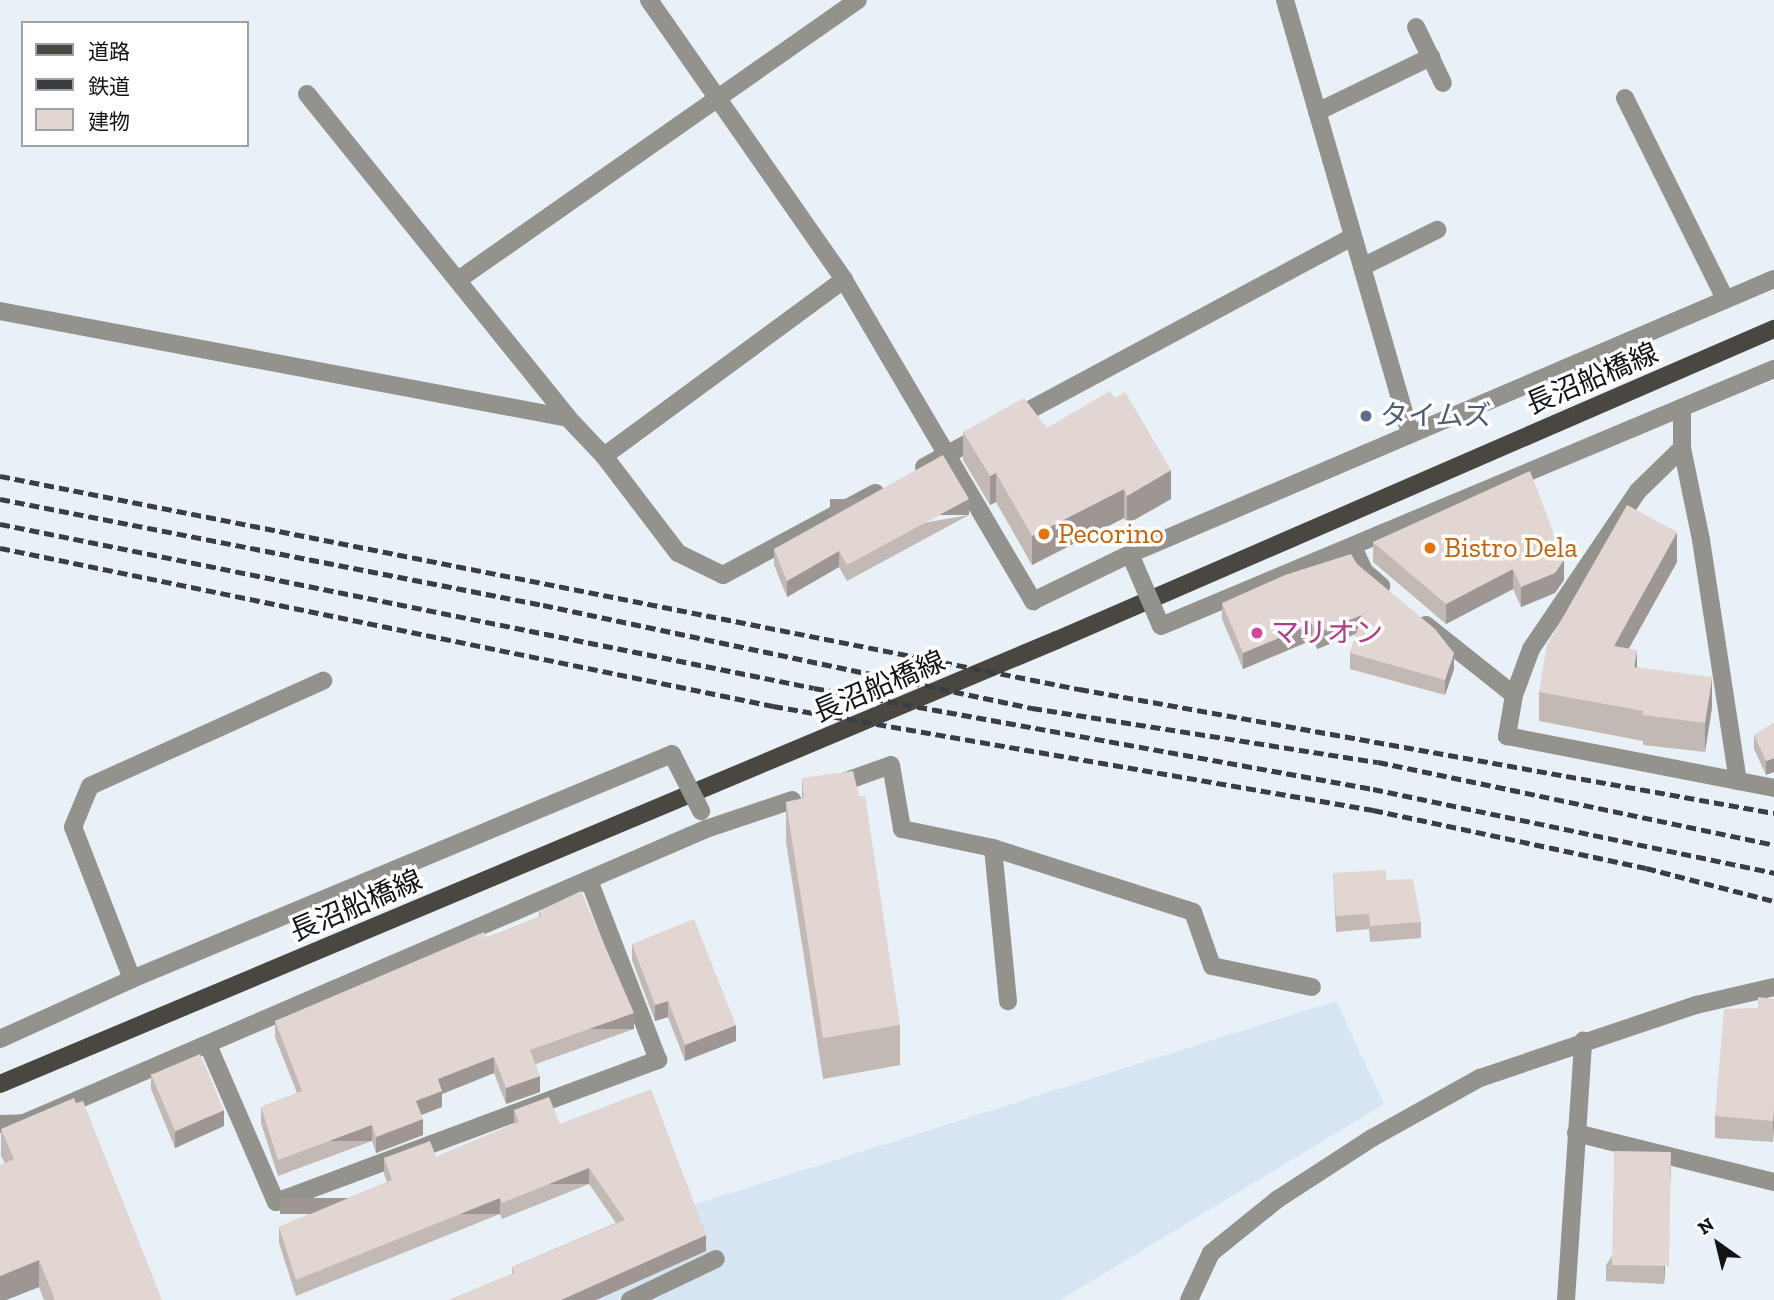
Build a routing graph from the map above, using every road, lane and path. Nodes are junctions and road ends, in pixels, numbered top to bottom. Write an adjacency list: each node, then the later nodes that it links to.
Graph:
1 (650, 0): 8 (street)
2 (858, 0): 8 (street)
3 (1285, 0): 10 (street)
4 (1416, 27): 5 (street)
5 (1431, 57): 6 (street); 10 (street)
6 (1443, 83)
7 (306, 94): 16 (street)
8 (717, 97): 14 (street); 16 (street)
9 (1625, 98): 17 (street)
10 (1317, 112): 12 (street)
11 (1437, 230): 13 (street)
12 (1353, 237): 13 (street); 25 (street)
13 (1362, 267): 23 (street)
14 (844, 279): 25 (street); 26 (street)
15 (1774, 279): 17 (street)
16 (457, 280): 22 (street)
17 (1725, 299): 23 (street)
18 (0, 311): 22 (street)
19 (1774, 329): 45 (main road, 長沼船橋線)
20 (1774, 369): 21 (street)
21 (1682, 409): 24 (street); 27 (street)
22 (568, 418): 26 (street)
23 (1410, 434): 28 (street)
24 (1682, 448): 32 (street); 33 (street)
25 (949, 453): 26 (street); 28 (street)
26 (604, 456)
27 (1353, 547): 28 (street, bridge); 29 (street)
28 (1130, 554)
29 (1395, 598)
30 (1415, 615): 32 (street)
31 (323, 681): 38 (street)
32 (1514, 695): 33 (street)
33 (1738, 781): 34 (street)
34 (1774, 788)
35 (704, 820): 36 (street); 37 (street); 38 (street, bridge)
36 (993, 848): 39 (street); 41 (street)
37 (589, 880): 44 (street); 44 (street)
38 (132, 979): 42 (street)
39 (1312, 987)
40 (1774, 987): 43 (street)
41 (1008, 1001)
42 (0, 1039)
43 (1583, 1041): 47 (street); 51 (street)
44 (208, 1045): 46 (street)
45 (0, 1084)
46 (0, 1124)
47 (1576, 1133): 48 (street); 52 (street)
48 (1774, 1182)
49 (716, 1259): 50 (street)
50 (631, 1300)
51 (1189, 1300)
52 (1566, 1300)

